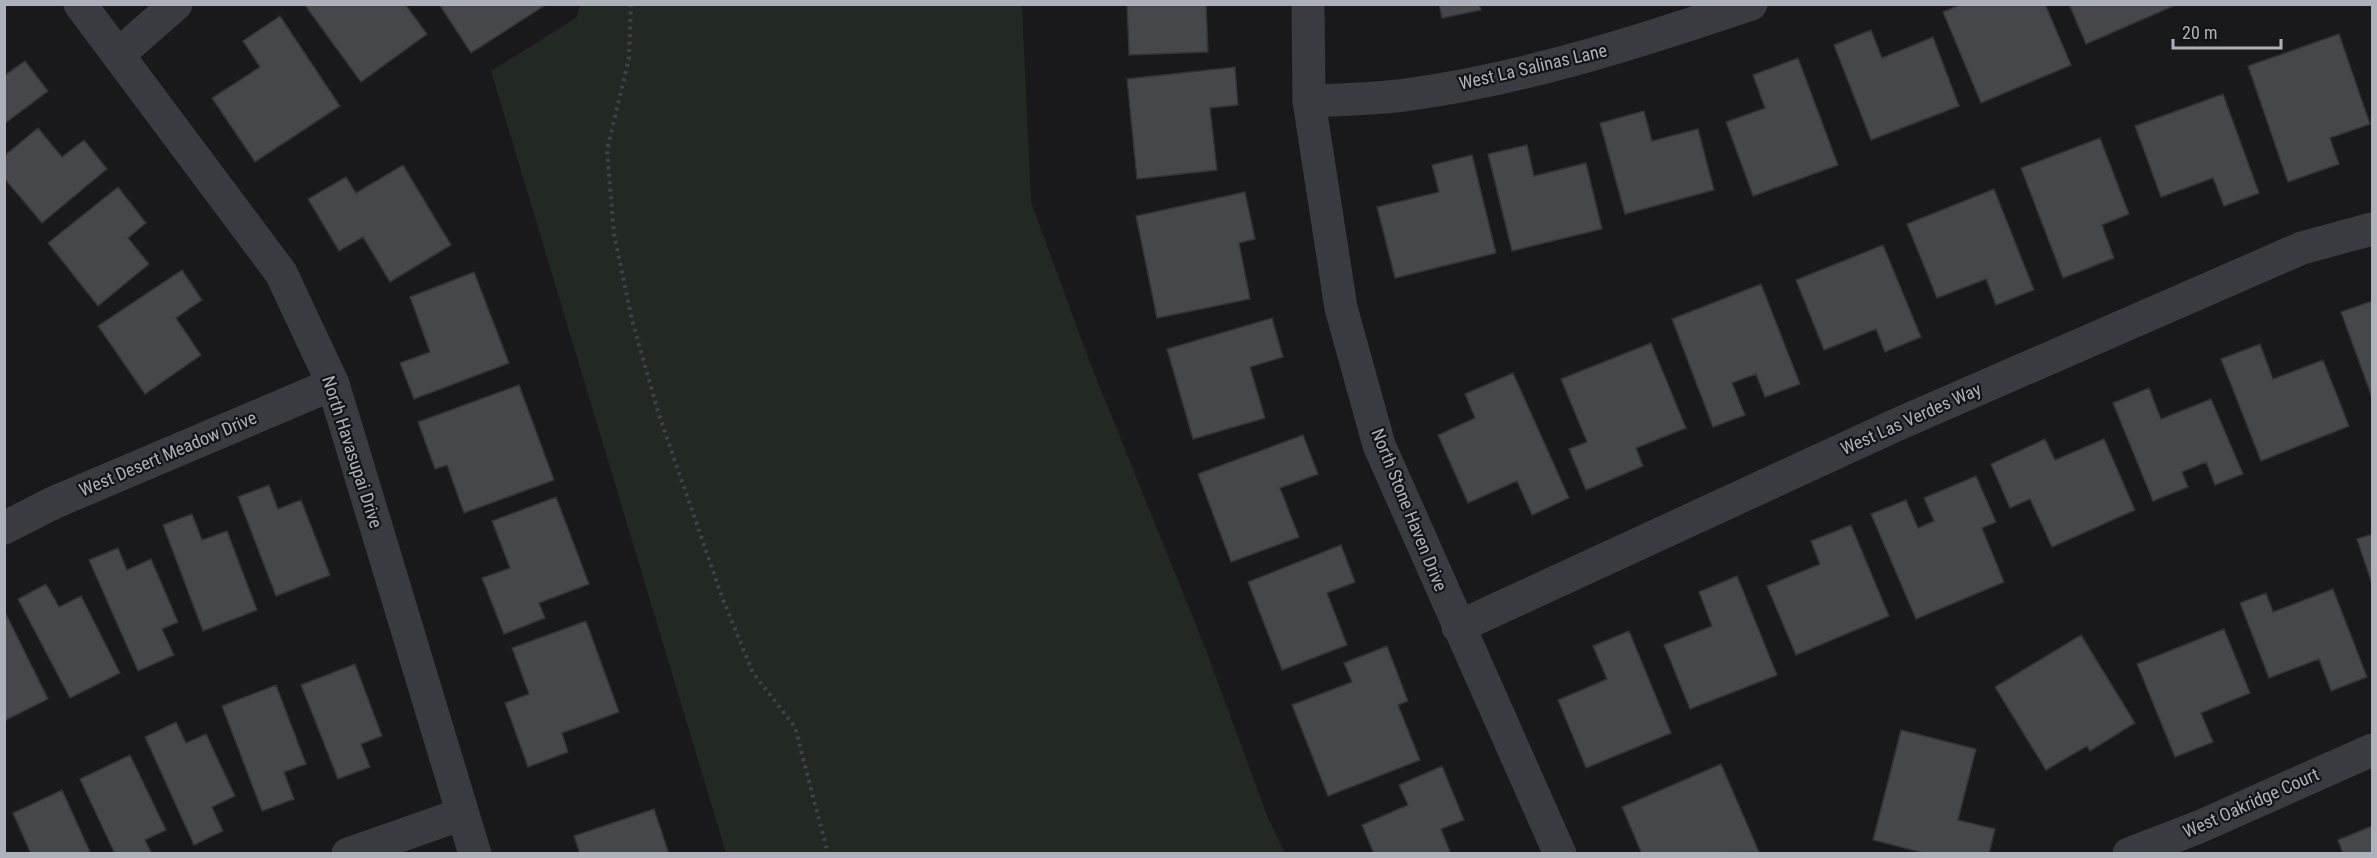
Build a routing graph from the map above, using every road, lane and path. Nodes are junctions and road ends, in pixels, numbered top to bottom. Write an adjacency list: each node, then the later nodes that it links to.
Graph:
1 (80, 4): 6 (street, North Havasupai Drive)
2 (176, 4): 6 (street)
3 (631, 4): 16 (path)
4 (1308, 4): 7 (street, North Stone Haven Drive)
5 (1751, 4): 7 (street, West La Salinas Lane)
6 (118, 55): 9 (street, North Havasupai Drive)
7 (1309, 101): 11 (street, North Stone Haven Drive)
8 (2373, 229): 11 (street, West Las Verdes Way)
9 (333, 384): 10 (street, West Desert Meadow Drive); 13 (street, North Havasupai Drive)
10 (4, 528)
11 (1458, 627): 17 (street, North Stone Haven Drive)
12 (2373, 750): 18 (street, West Oakridge Court)
13 (462, 814): 14 (street); 15 (street, North Havasupai Drive)
14 (348, 854)
15 (475, 854)
16 (828, 854)
17 (1560, 854)
18 (2129, 854)

